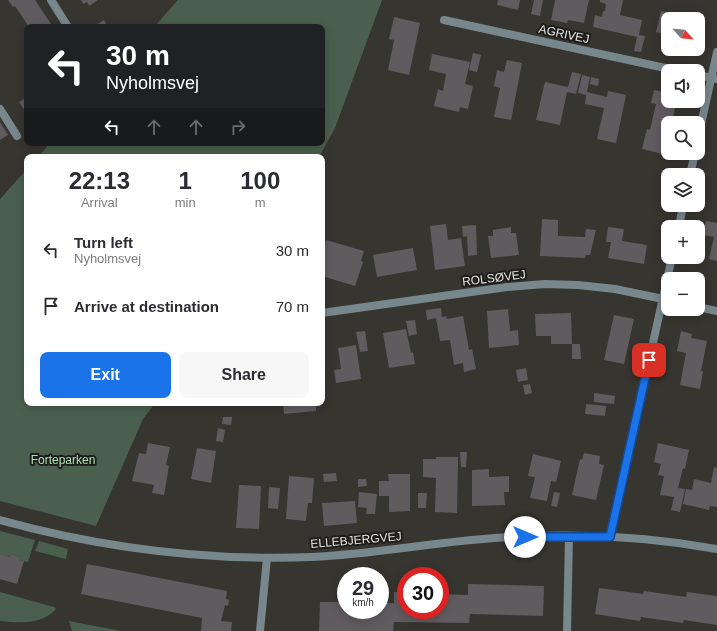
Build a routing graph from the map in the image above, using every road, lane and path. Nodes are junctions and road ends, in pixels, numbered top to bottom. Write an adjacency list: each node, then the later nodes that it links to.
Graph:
1 (50, 0): 3 (street)
2 (444, 20): 5 (street, AGRIVEJ)
3 (66, 24)
4 (717, 52): 6 (street)
5 (661, 67)
6 (714, 78): 8 (street)
7 (0, 109): 9 (street)
8 (704, 116)
9 (17, 136)
10 (661, 299): 13 (street, ROLSØVEJ)
11 (705, 308): 12 (street)
12 (717, 311)
13 (325, 313)
14 (661, 316): 17 (street)
15 (0, 520): 19 (street, ELLEBJERGVEJ)
16 (568, 537): 17 (street, ELLEBJERGVEJ); 19 (street, ELLEBJERGVEJ); 21 (street)
17 (610, 537): 18 (street, ELLEBJERGVEJ)
18 (717, 549)
19 (267, 558): 20 (street)
20 (260, 631)
21 (567, 631)

